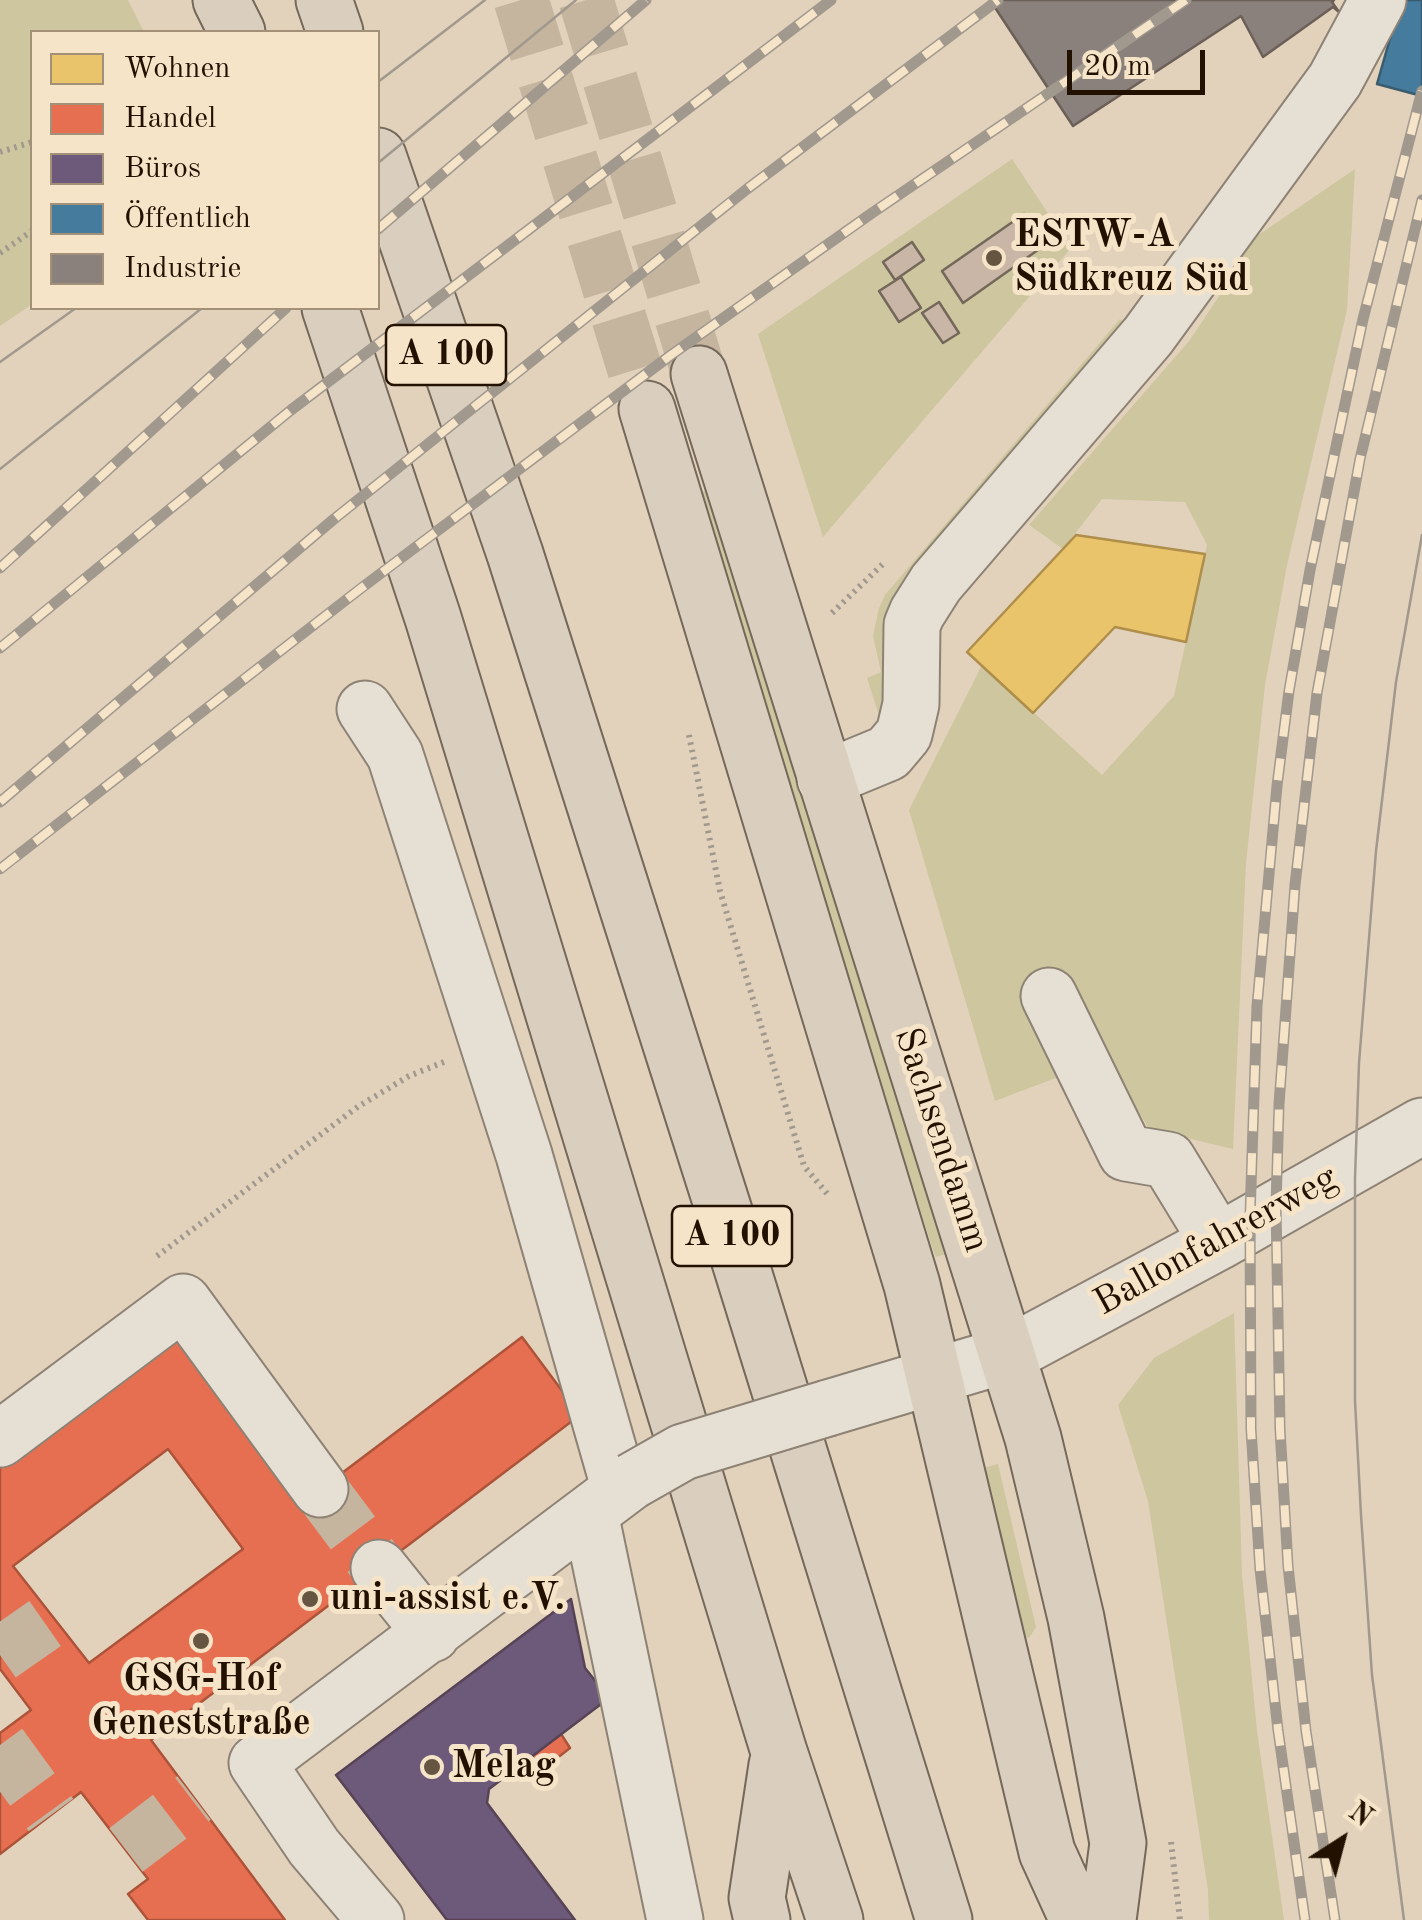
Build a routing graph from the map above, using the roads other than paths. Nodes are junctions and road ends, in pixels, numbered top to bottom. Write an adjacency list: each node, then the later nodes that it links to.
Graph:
1 (222, 0): 4 (main road)
2 (324, 0): 5 (main road)
3 (1378, 0): 11 (street)
4 (237, 30)
5 (334, 30)
6 (380, 162): 27 (main road, A 100)
7 (331, 310): 22 (main road, A 100)
8 (699, 374): 11 (main road, Sachsendamm)
9 (647, 409): 16 (main road, Sachsendamm)
10 (365, 709): 19 (street)
11 (825, 779): 15 (main road, Sachsendamm)
12 (1049, 996): 14 (street)
13 (1422, 1126): 14 (street, Ballonfahrerweg)
14 (1218, 1242): 15 (street, Ballonfahrerweg)
15 (1009, 1354): 16 (street, Ballonfahrerweg); 29 (main road, Sachsendamm)
16 (935, 1376): 19 (street, Ballonfahrerweg, bridge); 28 (main road, Sachsendamm)
17 (0, 1439): 18 (street)
18 (320, 1489)
19 (614, 1495): 21 (street, Ballonfahrerweg); 24 (street)
20 (379, 1568): 21 (street)
21 (432, 1634): 23 (street, Ballonfahrerweg)
22 (779, 1752): 25 (main road); 26 (main road, A 100)
23 (376, 1920)
24 (675, 1920)
25 (762, 1920)
26 (835, 1920)
27 (944, 1920)
28 (1078, 1920)
29 (1108, 1920)

